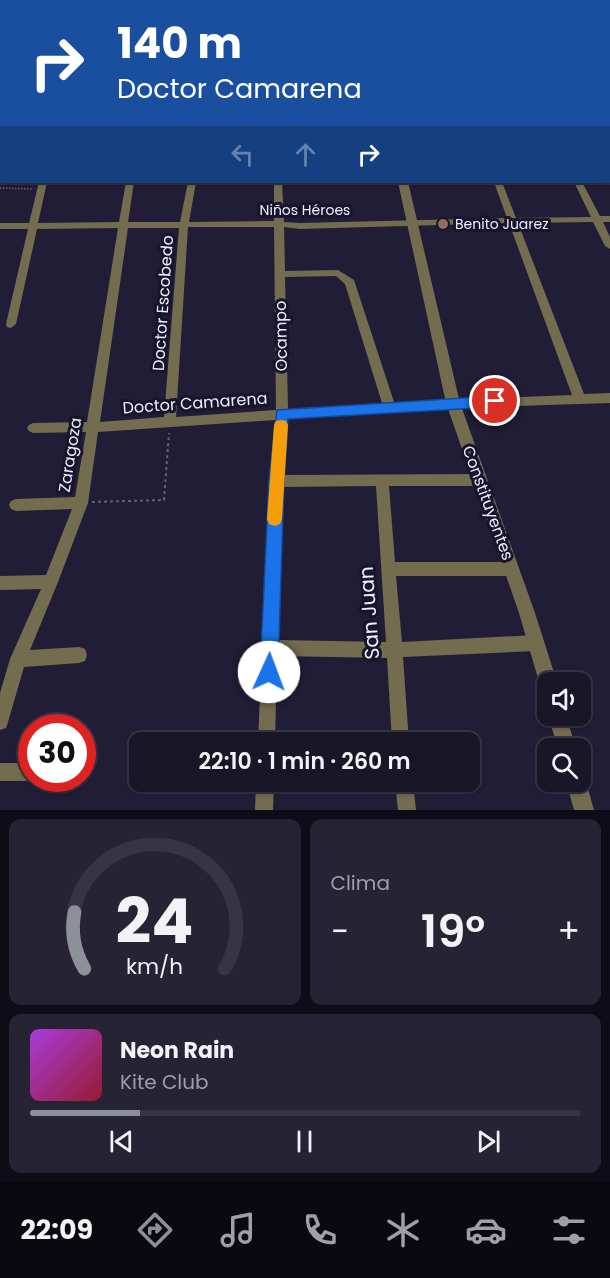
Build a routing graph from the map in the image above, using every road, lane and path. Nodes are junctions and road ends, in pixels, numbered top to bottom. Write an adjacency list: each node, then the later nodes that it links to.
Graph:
1 (130, 183): 16 (street, Zaragoza)
2 (192, 183): 14 (street, Doctor Escobedo)
3 (278, 183): 13 (street, Ocampo)
4 (403, 183): 12 (street, Constituyentes)
5 (498, 183): 11 (street)
6 (579, 183): 9 (street)
7 (43, 185): 8 (path); 17 (street)
8 (0, 188)
9 (597, 219): 10 (street, Niños Héroes); 11 (street, Niños Héroes); 18 (street)
10 (610, 219)
11 (513, 220): 12 (street, Niños Héroes); 22 (street)
12 (412, 222): 13 (street, Niños Héroes); 23 (street, Constituyentes)
13 (279, 224): 14 (street, Niños Héroes); 19 (street, Ocampo)
14 (184, 225): 16 (street, Niños Héroes); 26 (street, Doctor Escobedo)
15 (0, 226): 17 (street, Niños Héroes)
16 (125, 226): 17 (street, Niños Héroes); 27 (street, Zaragoza)
17 (32, 227): 20 (street)
18 (610, 246)
19 (280, 274): 24 (street); 25 (street, Ocampo)
20 (11, 324)
21 (610, 398): 22 (street, Doctor Camarena)
22 (580, 399): 23 (street, Doctor Camarena)
23 (453, 402): 24 (street, Doctor Camarena); 30 (street, Constituyentes)
24 (389, 407): 25 (street, Doctor Camarena)
25 (282, 414): 26 (street, Doctor Camarena); 31 (street, Ocampo)
26 (170, 421): 27 (street, Doctor Camarena); 32 (path)
27 (93, 427): 28 (street, Doctor Camarena); 32 (street, Zaragoza)
28 (33, 428)
29 (382, 480): 30 (street); 31 (street); 34 (street, San Juan)
30 (480, 480): 35 (street, Constituyentes)
31 (276, 481): 39 (street, Ocampo)
32 (81, 503): 33 (street); 36 (street, Zaragoza)
33 (16, 505)
34 (388, 569): 35 (street); 40 (street, San Juan)
35 (512, 569): 38 (street, Constituyentes)
36 (51, 582): 37 (street); 42 (street, Zaragoza)
37 (0, 583)
38 (536, 643): 40 (street); 43 (street, Constituyentes)
39 (270, 648): 40 (street); 45 (street, Ocampo)
40 (394, 650): 46 (street, San Juan)
41 (79, 655): 42 (street)
42 (18, 659): 44 (street, Zaragoza)
43 (545, 672)
44 (0, 722)
45 (266, 732)
46 (401, 732)
47 (0, 772): 48 (street)
48 (18, 772)
49 (265, 792): 52 (street)
50 (405, 792): 53 (street)
51 (579, 792): 54 (street)
52 (264, 810)
53 (406, 810)
54 (584, 810)

